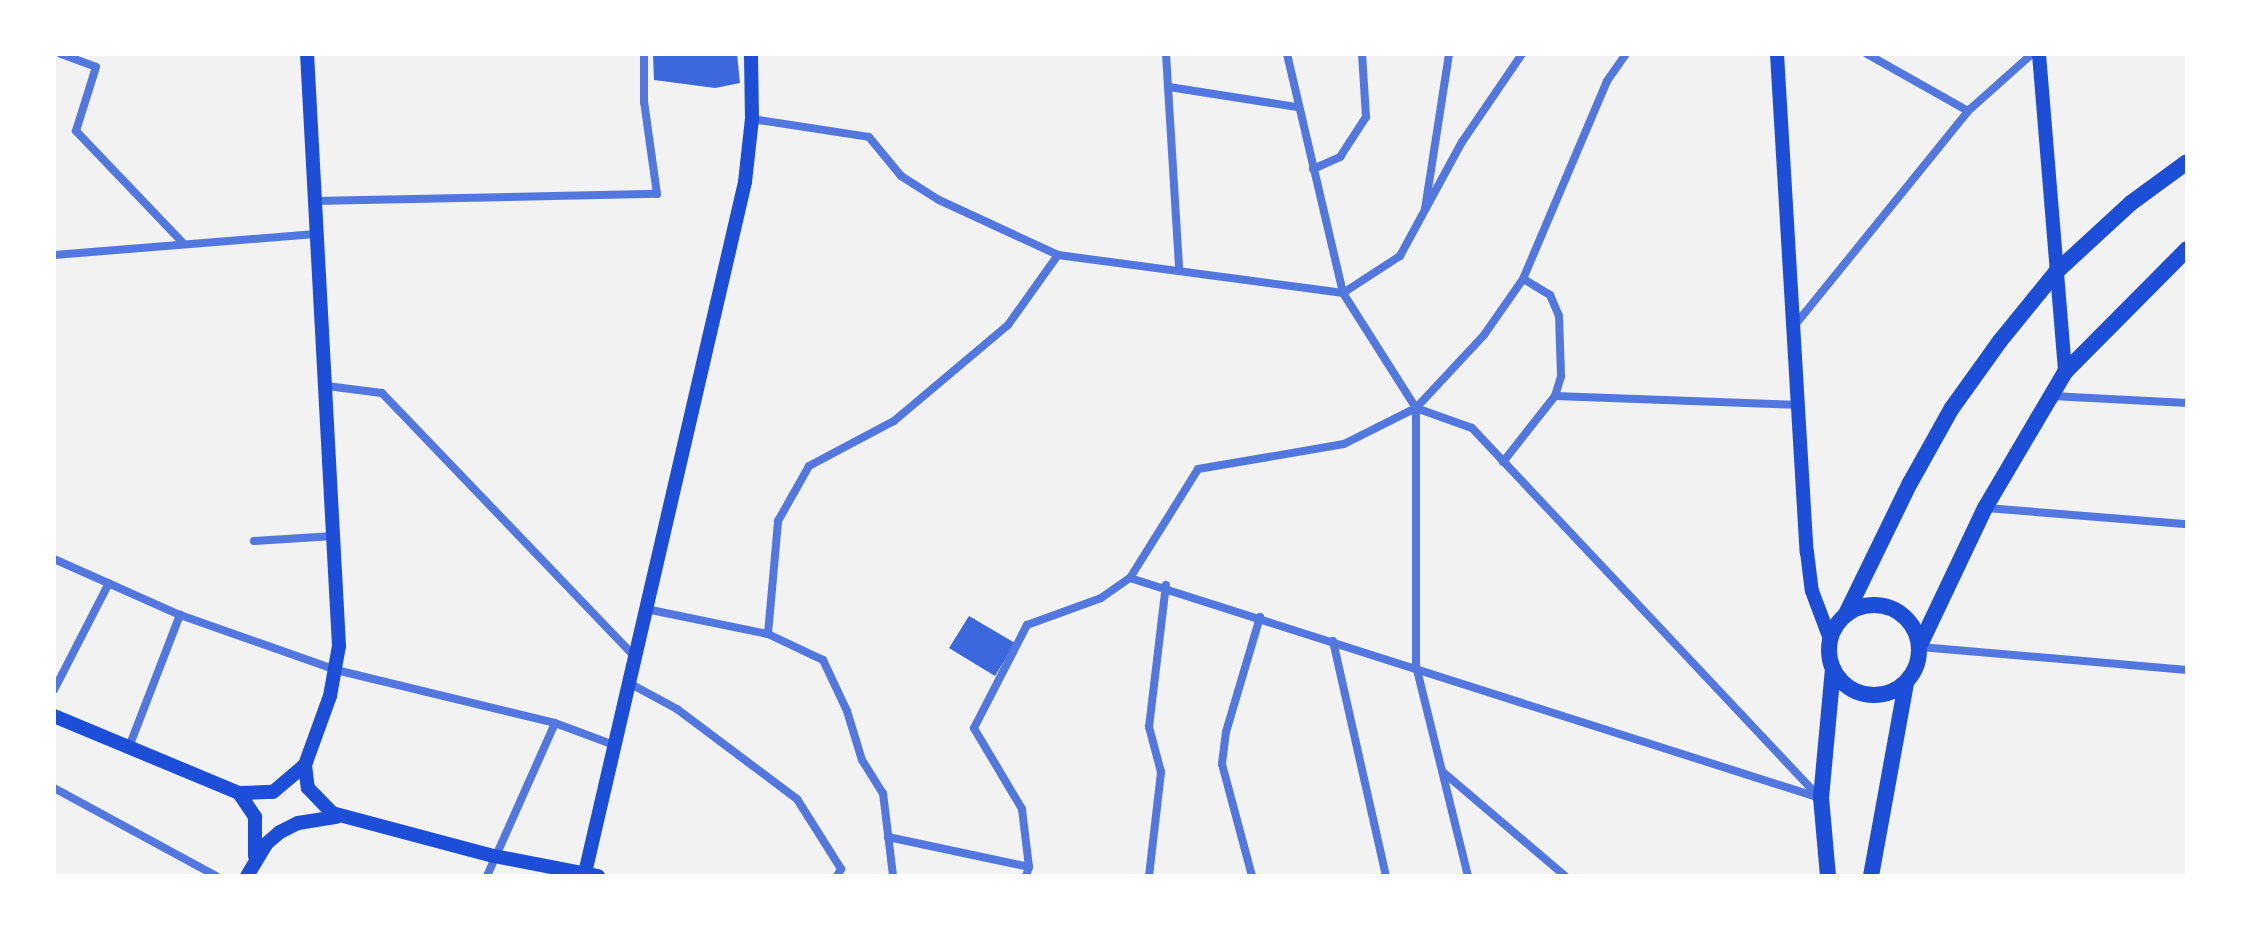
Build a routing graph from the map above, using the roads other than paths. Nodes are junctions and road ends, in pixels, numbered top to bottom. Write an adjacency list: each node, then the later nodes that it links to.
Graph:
1 (61, 54): 24 (street)
2 (307, 54): 21 (main road)
3 (644, 54): 21 (street)
4 (751, 54): 18 (main road)
5 (1166, 54): 15 (street)
6 (1287, 54): 16 (street)
7 (1362, 54): 20 (street)
8 (1449, 54): 22 (street)
9 (1522, 54): 22 (street)
10 (1626, 54): 30 (street)
11 (1777, 54): 32 (main road)
12 (1867, 54): 17 (street)
13 (2032, 54): 17 (street)
14 (2039, 54): 29 (main road)
15 (1169, 87): 16 (street); 28 (street)
16 (1297, 107): 20 (street)
17 (1968, 111): 32 (street)
18 (752, 119): 27 (street); 49 (main road)
19 (2187, 162): 29 (main road)
20 (1313, 169): 31 (street)
21 (313, 201): 23 (main road)
22 (1424, 218): 31 (street)
23 (315, 234): 24 (street); 34 (main road)
24 (184, 244): 26 (street)
25 (2187, 249): 33 (main road)
26 (54, 255)
27 (1058, 255): 28 (street); 53 (street)
28 (1179, 267): 31 (street)
29 (2056, 272): 33 (main road); 50 (main road)
30 (1523, 279): 35 (street); 39 (street)
31 (1343, 293): 39 (street)
32 (1792, 329): 38 (main road)
33 (2065, 372): 36 (main road)
34 (327, 386): 43 (main road); 57 (street)
35 (1555, 396): 38 (street); 40 (street)
36 (2050, 396): 37 (street); 41 (main road)
37 (2187, 403)
38 (1797, 405): 54 (main road)
39 (1416, 408): 40 (street); 46 (street); 58 (street)
40 (1503, 462): 73 (street)
41 (1985, 508): 42 (street); 56 (main road)
42 (2187, 524)
43 (334, 536): 44 (street); 60 (main road)
44 (254, 541)
45 (54, 559): 47 (street)
46 (1130, 578): 48 (street); 78 (street)
47 (109, 583): 51 (street); 64 (street)
48 (1166, 585): 52 (street); 85 (street)
49 (646, 609): 53 (street); 57 (main road)
50 (1846, 614): 54 (main road); 56 (main road)
51 (180, 615): 60 (street); 68 (street)
52 (1260, 617): 55 (street); 86 (street)
53 (768, 634): 75 (street)
54 (1830, 639): 59 (main road)
55 (1333, 641): 58 (street); 87 (street)
56 (1919, 647): 61 (street); 63 (main road)
57 (635, 657): 62 (main road)
58 (1416, 666): 70 (street); 73 (street)
59 (1833, 669): 63 (main road); 73 (main road)
60 (336, 670): 66 (street); 69 (main road)
61 (2187, 670)
62 (629, 683): 67 (main road); 83 (street)
63 (1906, 683): 91 (main road)
64 (54, 690)
65 (54, 716): 68 (main road)
66 (555, 723): 67 (street); 76 (street)
67 (614, 745): 79 (main road)
68 (129, 747): 72 (main road)
69 (305, 765): 72 (main road); 74 (main road)
70 (1442, 771): 88 (street); 89 (street)
71 (54, 788): 80 (street)
72 (239, 793): 77 (main road)
73 (1821, 798): 90 (main road)
74 (343, 817): 76 (main road); 77 (main road)
75 (888, 837): 78 (street); 84 (street)
76 (494, 856): 79 (main road); 82 (street)
77 (254, 860): 81 (main road)
78 (1027, 872)
79 (589, 875)
80 (216, 876)
81 (247, 876)
82 (487, 876)
83 (837, 876)
84 (893, 876)
85 (1149, 876)
86 (1252, 876)
87 (1386, 876)
88 (1468, 876)
89 (1565, 876)
90 (1828, 876)
91 (1871, 876)

